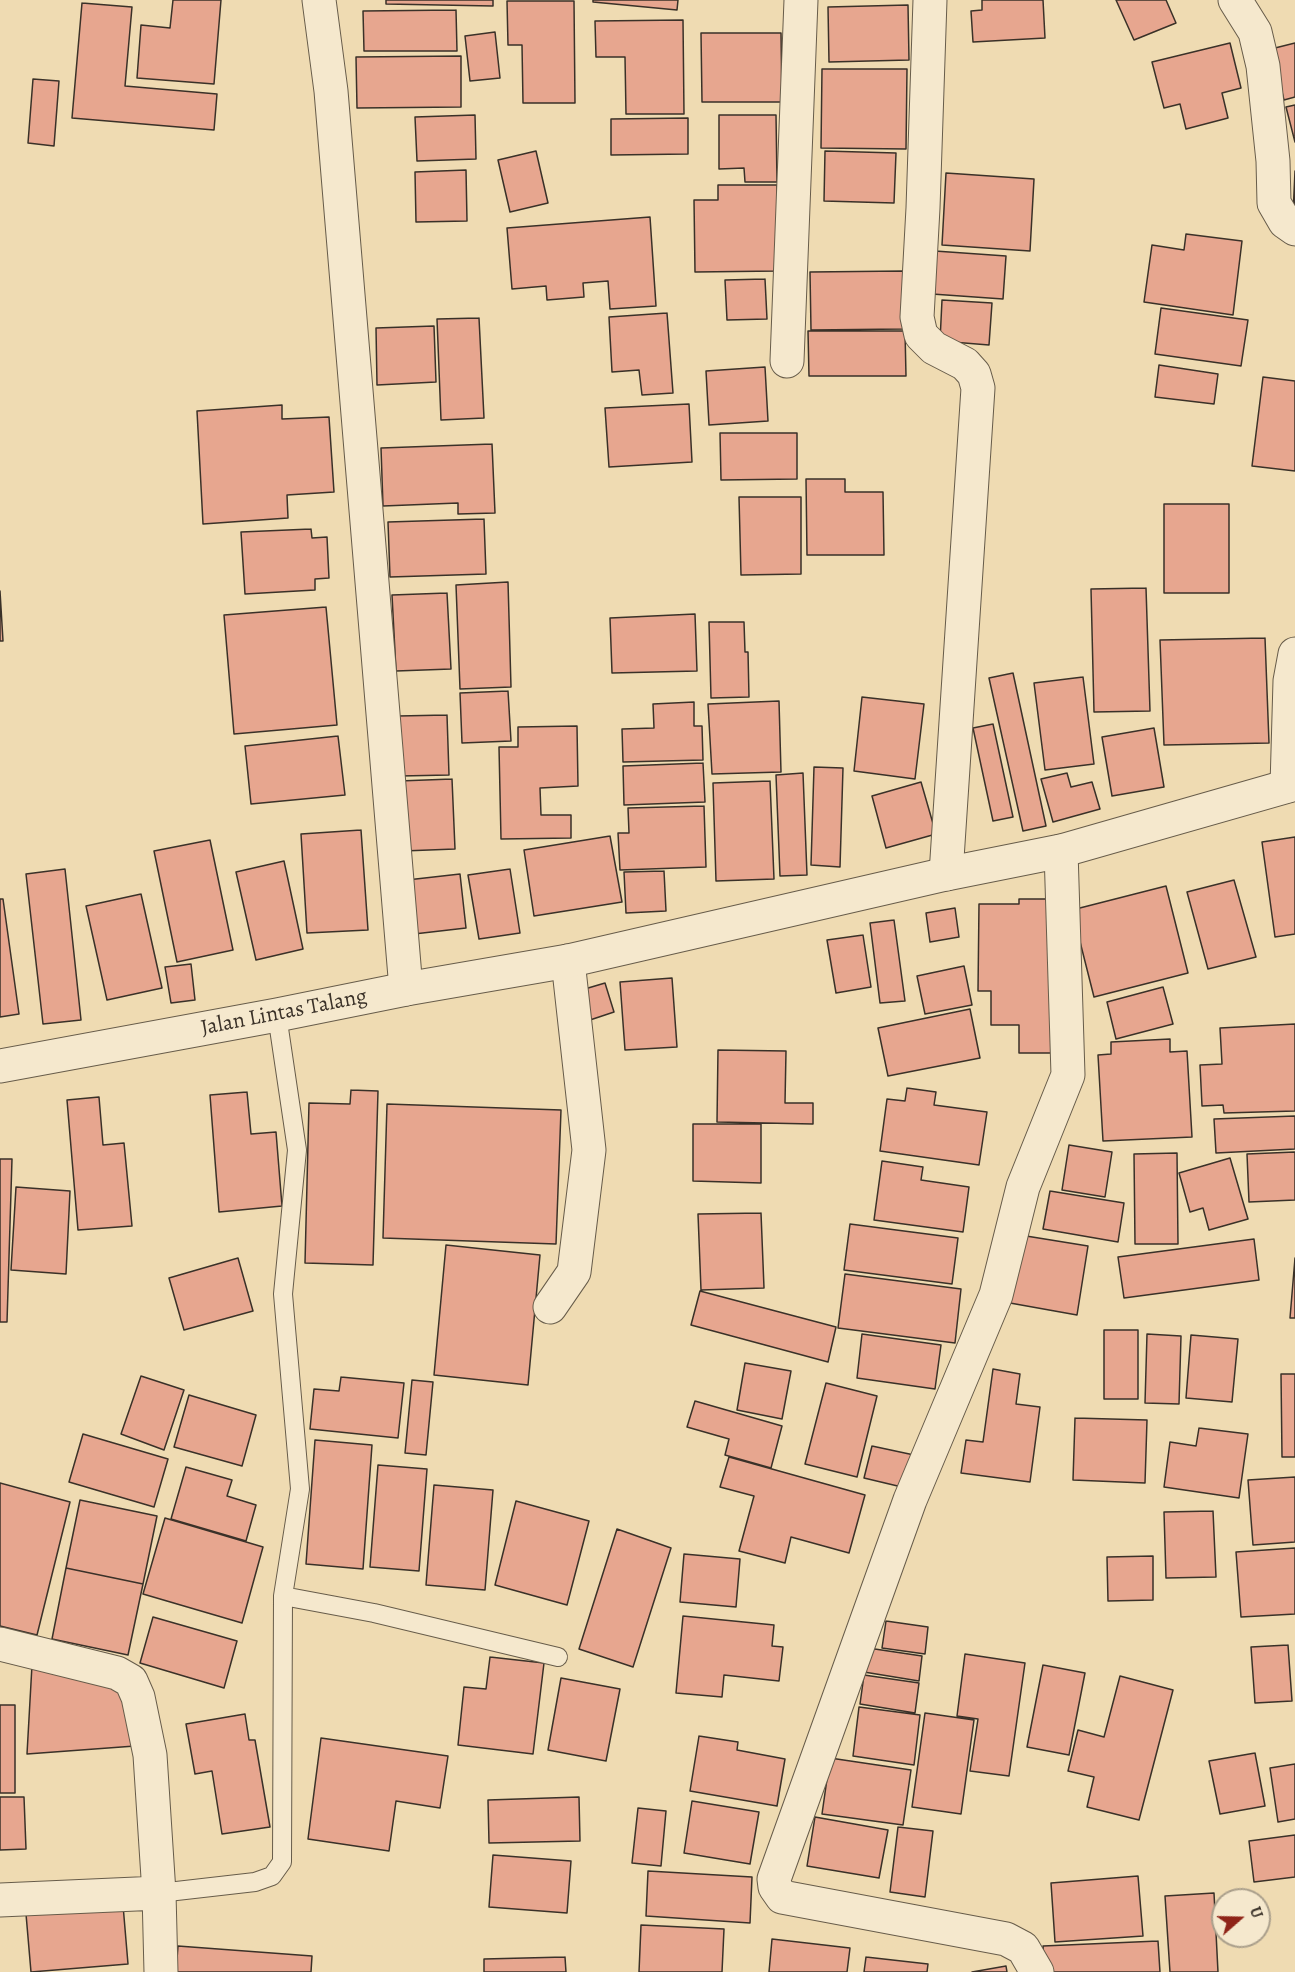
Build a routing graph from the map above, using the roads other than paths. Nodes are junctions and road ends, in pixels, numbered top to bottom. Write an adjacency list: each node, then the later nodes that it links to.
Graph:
1 (320, 0): 12 (street)
2 (801, 0): 6 (street)
3 (930, 0): 10 (street)
4 (1235, 0): 5 (street)
5 (1295, 229)
6 (787, 361)
7 (1295, 654): 8 (street)
8 (1291, 785): 9 (street, Jalan Lintas Talang)
9 (1061, 851): 10 (street, Jalan Lintas Talang); 22 (street)
10 (946, 874): 11 (street, Jalan Lintas Talang)
11 (568, 961): 12 (street, Jalan Lintas Talang); 15 (street)
12 (405, 989): 13 (street, Jalan Lintas Talang)
13 (277, 1015): 14 (street, Jalan Lintas Talang); 16 (lane)
14 (0, 1066)
15 (550, 1307)
16 (283, 1596): 18 (lane); 19 (lane)
17 (0, 1644): 19 (street)
18 (558, 1658)
19 (159, 1893): 20 (street); 21 (street)
20 (0, 1900)
21 (161, 1972)
22 (1037, 1972)

